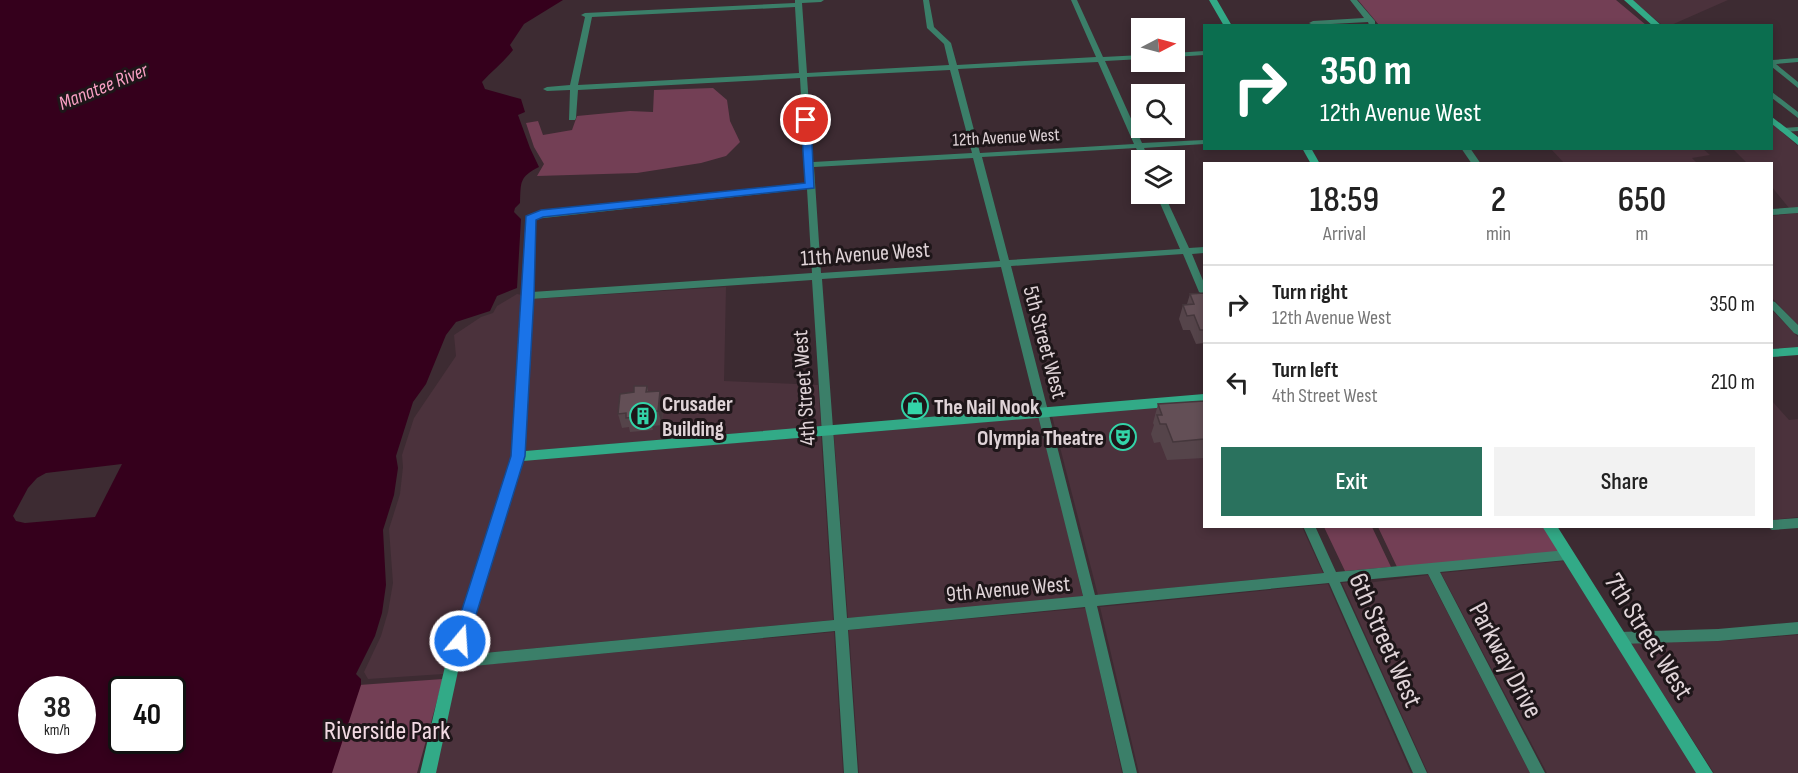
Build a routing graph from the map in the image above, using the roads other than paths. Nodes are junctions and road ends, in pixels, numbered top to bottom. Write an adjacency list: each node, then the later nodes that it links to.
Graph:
1 (821, 0): 7 (street)
2 (926, 0): 20 (street, 5th Street West)
3 (1074, 0): 16 (street)
4 (1213, 0): 11 (street)
5 (1353, 0): 10 (street)
6 (1628, 0): 12 (street)
7 (798, 2): 8 (street); 21 (street, 4th Street West)
8 (722, 4): 23 (street)
9 (1313, 23): 10 (street)
10 (1372, 23)
11 (1227, 24)
12 (1656, 24)
13 (1203, 53): 14 (street)
14 (1185, 54)
15 (1131, 58): 16 (street)
16 (1100, 59): 20 (street); 33 (street)
17 (1798, 60): 18 (street)
18 (1773, 63)
19 (1773, 64): 22 (street)
20 (953, 67): 21 (street); 35 (street, 5th Street West)
21 (803, 75): 23 (street); 36 (street, 4th Street West)
22 (1798, 86)
23 (574, 87): 24 (street); 27 (street)
24 (547, 89)
25 (1773, 95): 26 (street)
26 (1798, 116)
27 (572, 118)
28 (1773, 121): 30 (street)
29 (1798, 129): 30 (street)
30 (1783, 130): 32 (street)
31 (1203, 141): 33 (street, 12th Avenue West)
32 (1798, 142)
33 (1139, 146): 34 (street); 35 (street, 12th Avenue West)
34 (1141, 150)
35 (976, 155): 36 (street, 12th Avenue West); 43 (street, 5th Street West)
36 (809, 165): 37 (street, 4th Street West)
37 (810, 186): 44 (street, 4th Street West); 46 (street)
38 (1165, 204): 42 (street)
39 (1798, 210): 40 (street)
40 (1773, 212)
41 (1203, 250): 42 (street, 11th Avenue West)
42 (1186, 251): 43 (street, 11th Avenue West); 45 (street)
43 (1005, 264): 44 (street, 11th Avenue West); 52 (street, 5th Street West)
44 (817, 276): 46 (street, 11th Avenue West); 53 (street, 4th Street West)
45 (1203, 290)
46 (528, 296): 54 (street)
47 (1773, 305): 48 (street)
48 (1798, 331)
49 (1798, 351): 50 (street)
50 (1773, 353)
51 (1203, 399): 52 (street)
52 (1045, 412): 53 (street); 62 (street, 5th Street West)
53 (827, 431): 54 (street); 63 (street, 4th Street West)
54 (518, 456): 66 (street)
55 (1798, 523): 56 (street)
56 (1773, 525)
57 (1310, 528): 61 (street, 6th Street West)
58 (1550, 528): 59 (street, 7th Street West)
59 (1567, 555): 60 (street, 9th Avenue West); 65 (street, 7th Street West)
60 (1432, 569): 61 (street, 9th Avenue West); 71 (street, Parkway Drive)
61 (1332, 578): 62 (street, 9th Avenue West); 70 (street, 6th Street West)
62 (1092, 602): 63 (street, 9th Avenue West); 69 (street, 5th Street West)
63 (841, 625): 66 (street, 9th Avenue West); 68 (street, 4th Street West)
64 (1798, 628): 65 (street)
65 (1619, 638): 72 (street, 7th Street West)
66 (453, 662): 67 (street)
67 (428, 773)
68 (851, 773)
69 (1130, 773)
70 (1420, 773)
71 (1538, 773)
72 (1705, 773)

